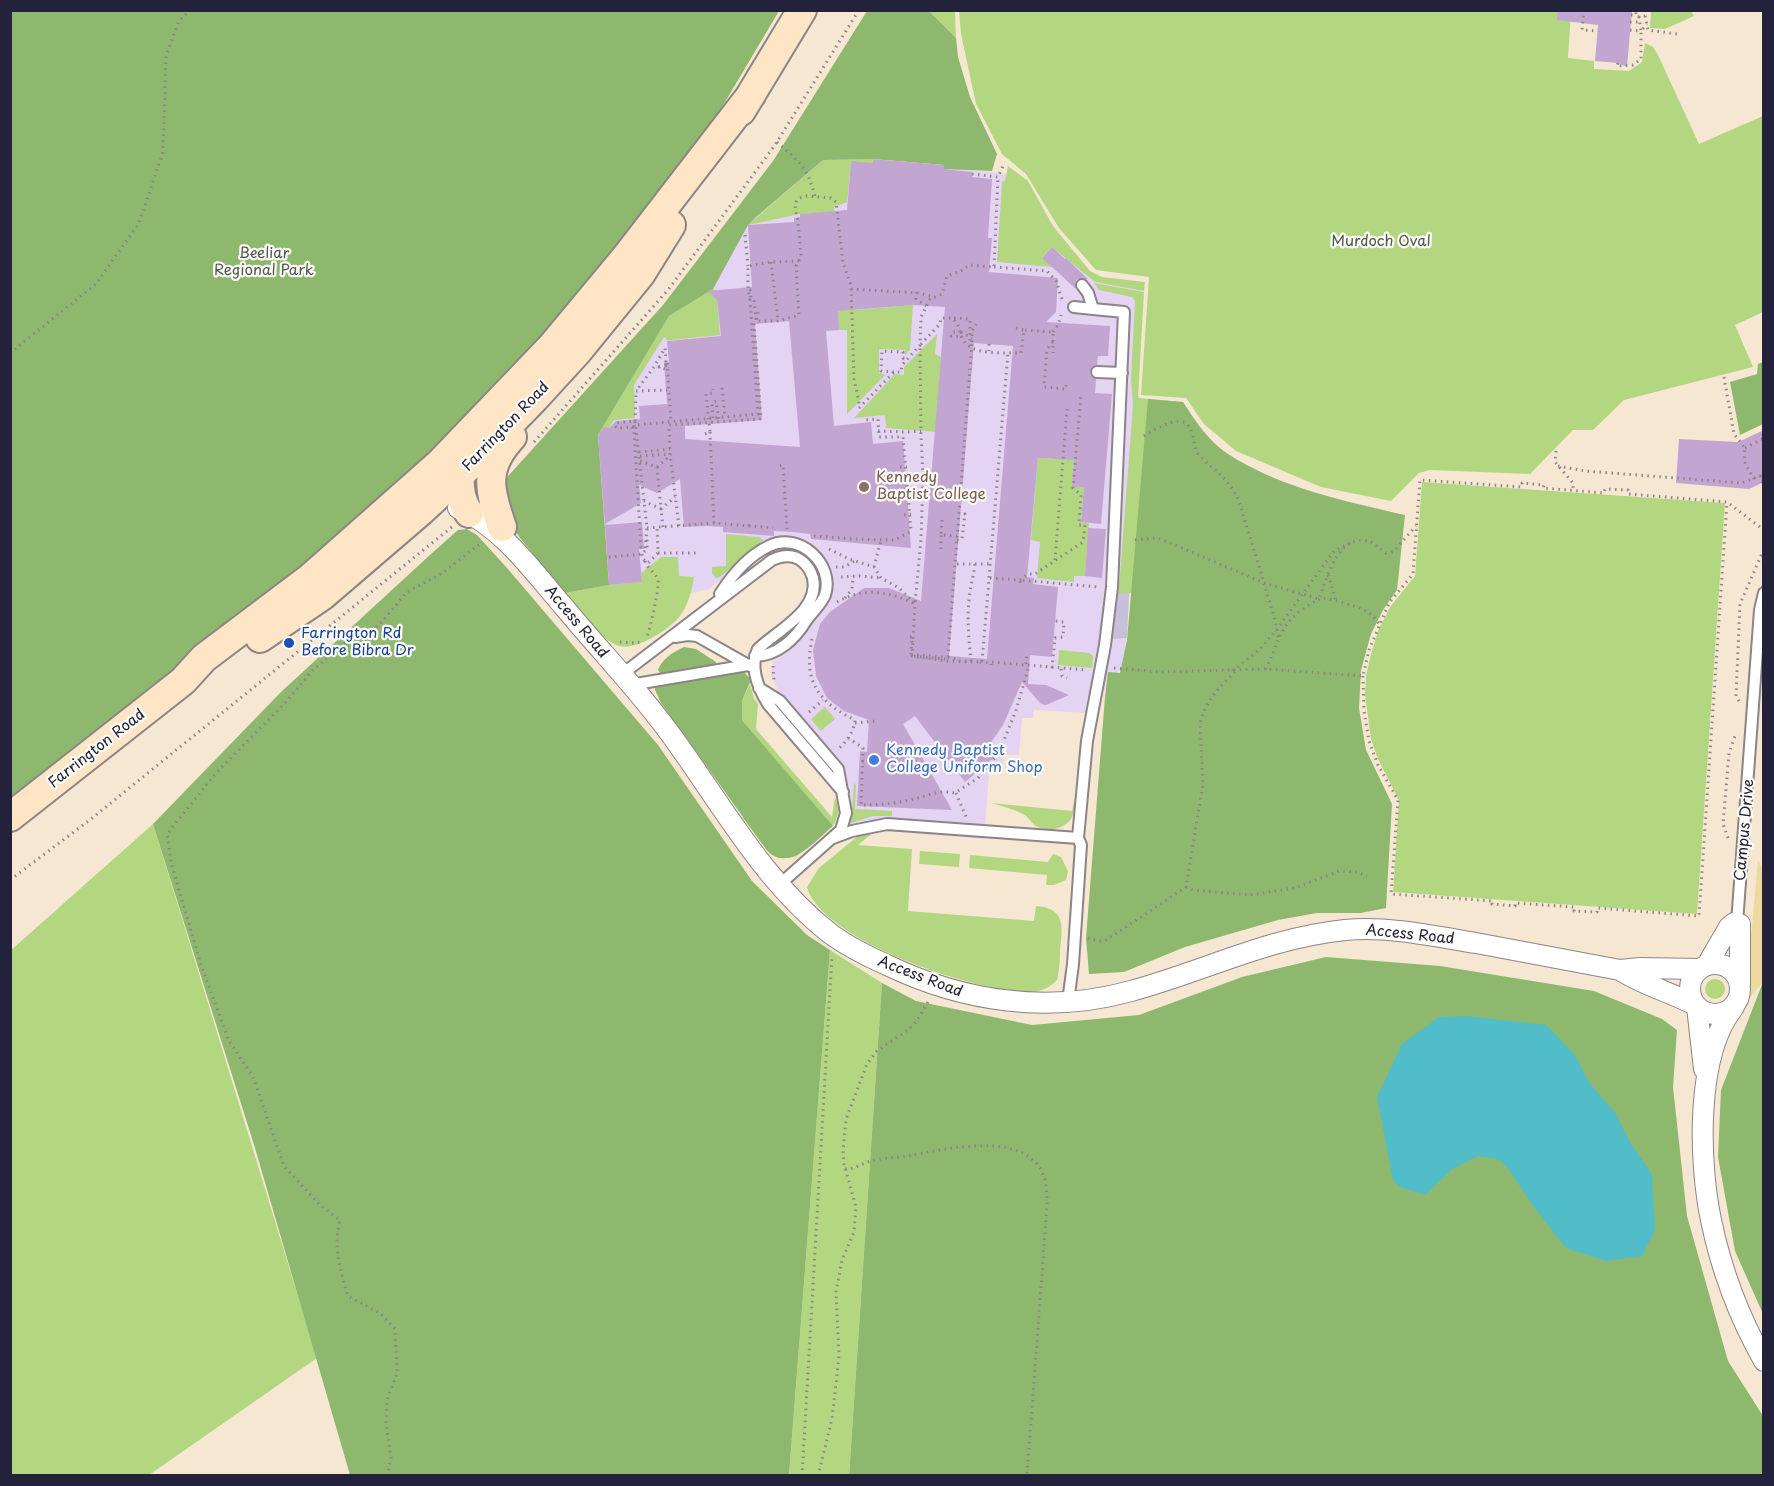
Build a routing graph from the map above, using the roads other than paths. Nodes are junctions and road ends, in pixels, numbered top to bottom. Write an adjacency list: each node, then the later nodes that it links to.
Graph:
1 (802, 10): 2 (main road, Farrington Road)
2 (752, 95): 3 (main road, Farrington Road); 9 (main road, Farrington Road)
3 (640, 275): 10 (main road, Farrington Road); 13 (main road)
4 (1082, 285): 6 (lane)
5 (1066, 308): 6 (lane)
6 (1094, 309): 8 (lane)
7 (1097, 372): 8 (lane)
8 (1122, 373): 22 (lane)
9 (520, 379): 10 (main road); 14 (main road, Farrington Road)
10 (467, 478): 11 (main road, Farrington Road); 12 (main road); 13 (street, Access Road); 14 (main road)
11 (421, 511): 12 (street, Access Road); 19 (main road, Farrington Road)
12 (469, 513): 13 (street, Access Road)
13 (499, 535): 18 (street, Access Road)
14 (297, 587): 19 (main road, Farrington Road)
15 (1764, 593): 24 (lane, Campus Drive)
16 (669, 640): 17 (lane); 17 (lane); 18 (lane)
17 (753, 664): 18 (lane); 21 (lane)
18 (625, 680): 23 (street, Access Road)
19 (183, 681): 20 (main road, Farrington Road)
20 (10, 817)
21 (833, 838): 22 (lane); 23 (lane)
22 (1078, 838): 28 (lane)
23 (779, 885): 28 (street, Access Road)
24 (1737, 923): 25 (street); 27 (street)
25 (1704, 967): 26 (street, Access Road); 27 (street); 29 (street)
26 (1620, 970): 28 (street, Access Road); 29 (street, Access Road)
27 (1740, 984): 30 (street)
28 (1068, 1002)
29 (1696, 1006): 30 (street); 31 (street)
30 (1734, 1007): 31 (street)
31 (1707, 1077): 32 (street)
32 (1764, 1361)

